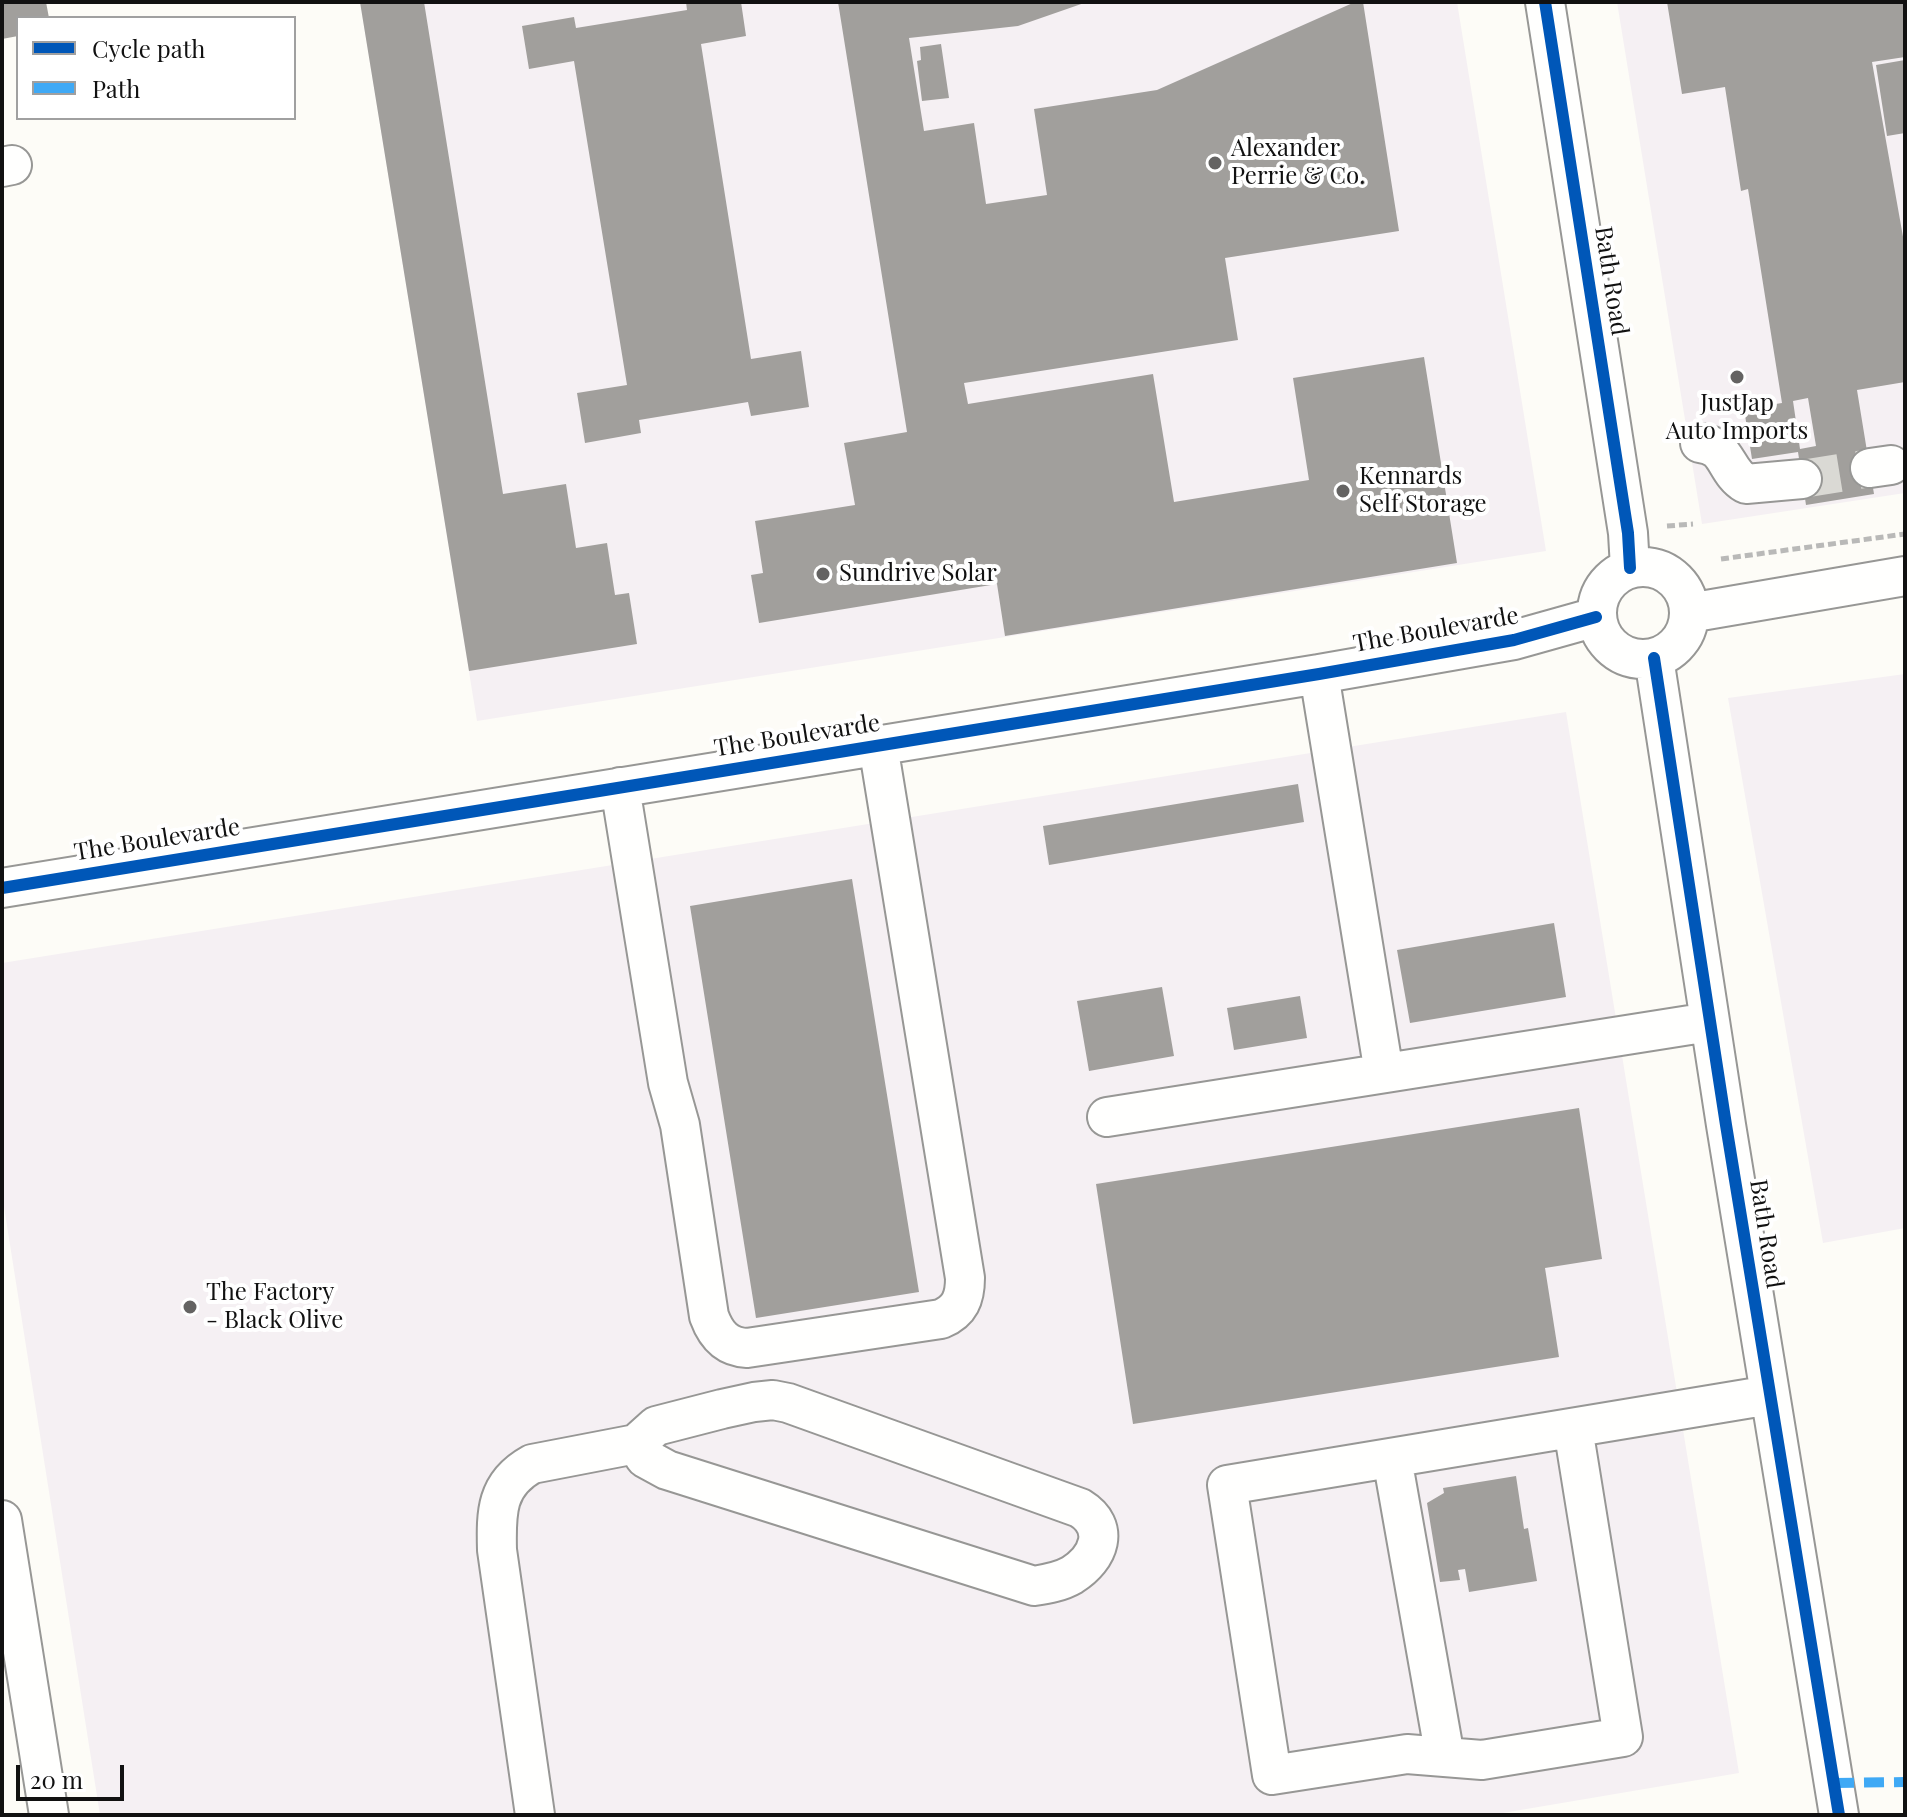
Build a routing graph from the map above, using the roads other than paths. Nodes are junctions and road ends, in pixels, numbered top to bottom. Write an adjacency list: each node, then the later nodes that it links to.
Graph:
1 (1545, 2): 4 (street, Bath Road)
2 (1700, 443): 3 (street)
3 (1802, 479)
4 (1630, 568): 6 (street); 7 (street)
5 (1905, 576): 6 (street)
6 (1689, 613): 8 (street)
7 (1596, 617): 8 (street); 9 (street, The Boulevarde)
8 (1654, 658): 13 (street, Bath Road)
9 (1319, 674): 10 (street, The Boulevarde); 14 (street)
10 (878, 745): 11 (street, The Boulevarde); 11 (street)
11 (620, 787): 12 (street, The Boulevarde)
12 (2, 888)
13 (1709, 1022): 14 (street); 16 (street, Bath Road)
14 (1384, 1073): 15 (street)
15 (1107, 1117)
16 (1770, 1395): 17 (street); 24 (street, Bath Road)
17 (1573, 1428): 19 (street); 21 (street)
18 (636, 1444): 18 (street); 23 (street)
19 (1392, 1458): 21 (street); 21 (street)
20 (2, 1520): 22 (street)
21 (1445, 1757)
22 (49, 1815)
23 (535, 1815)
24 (1839, 1815)

